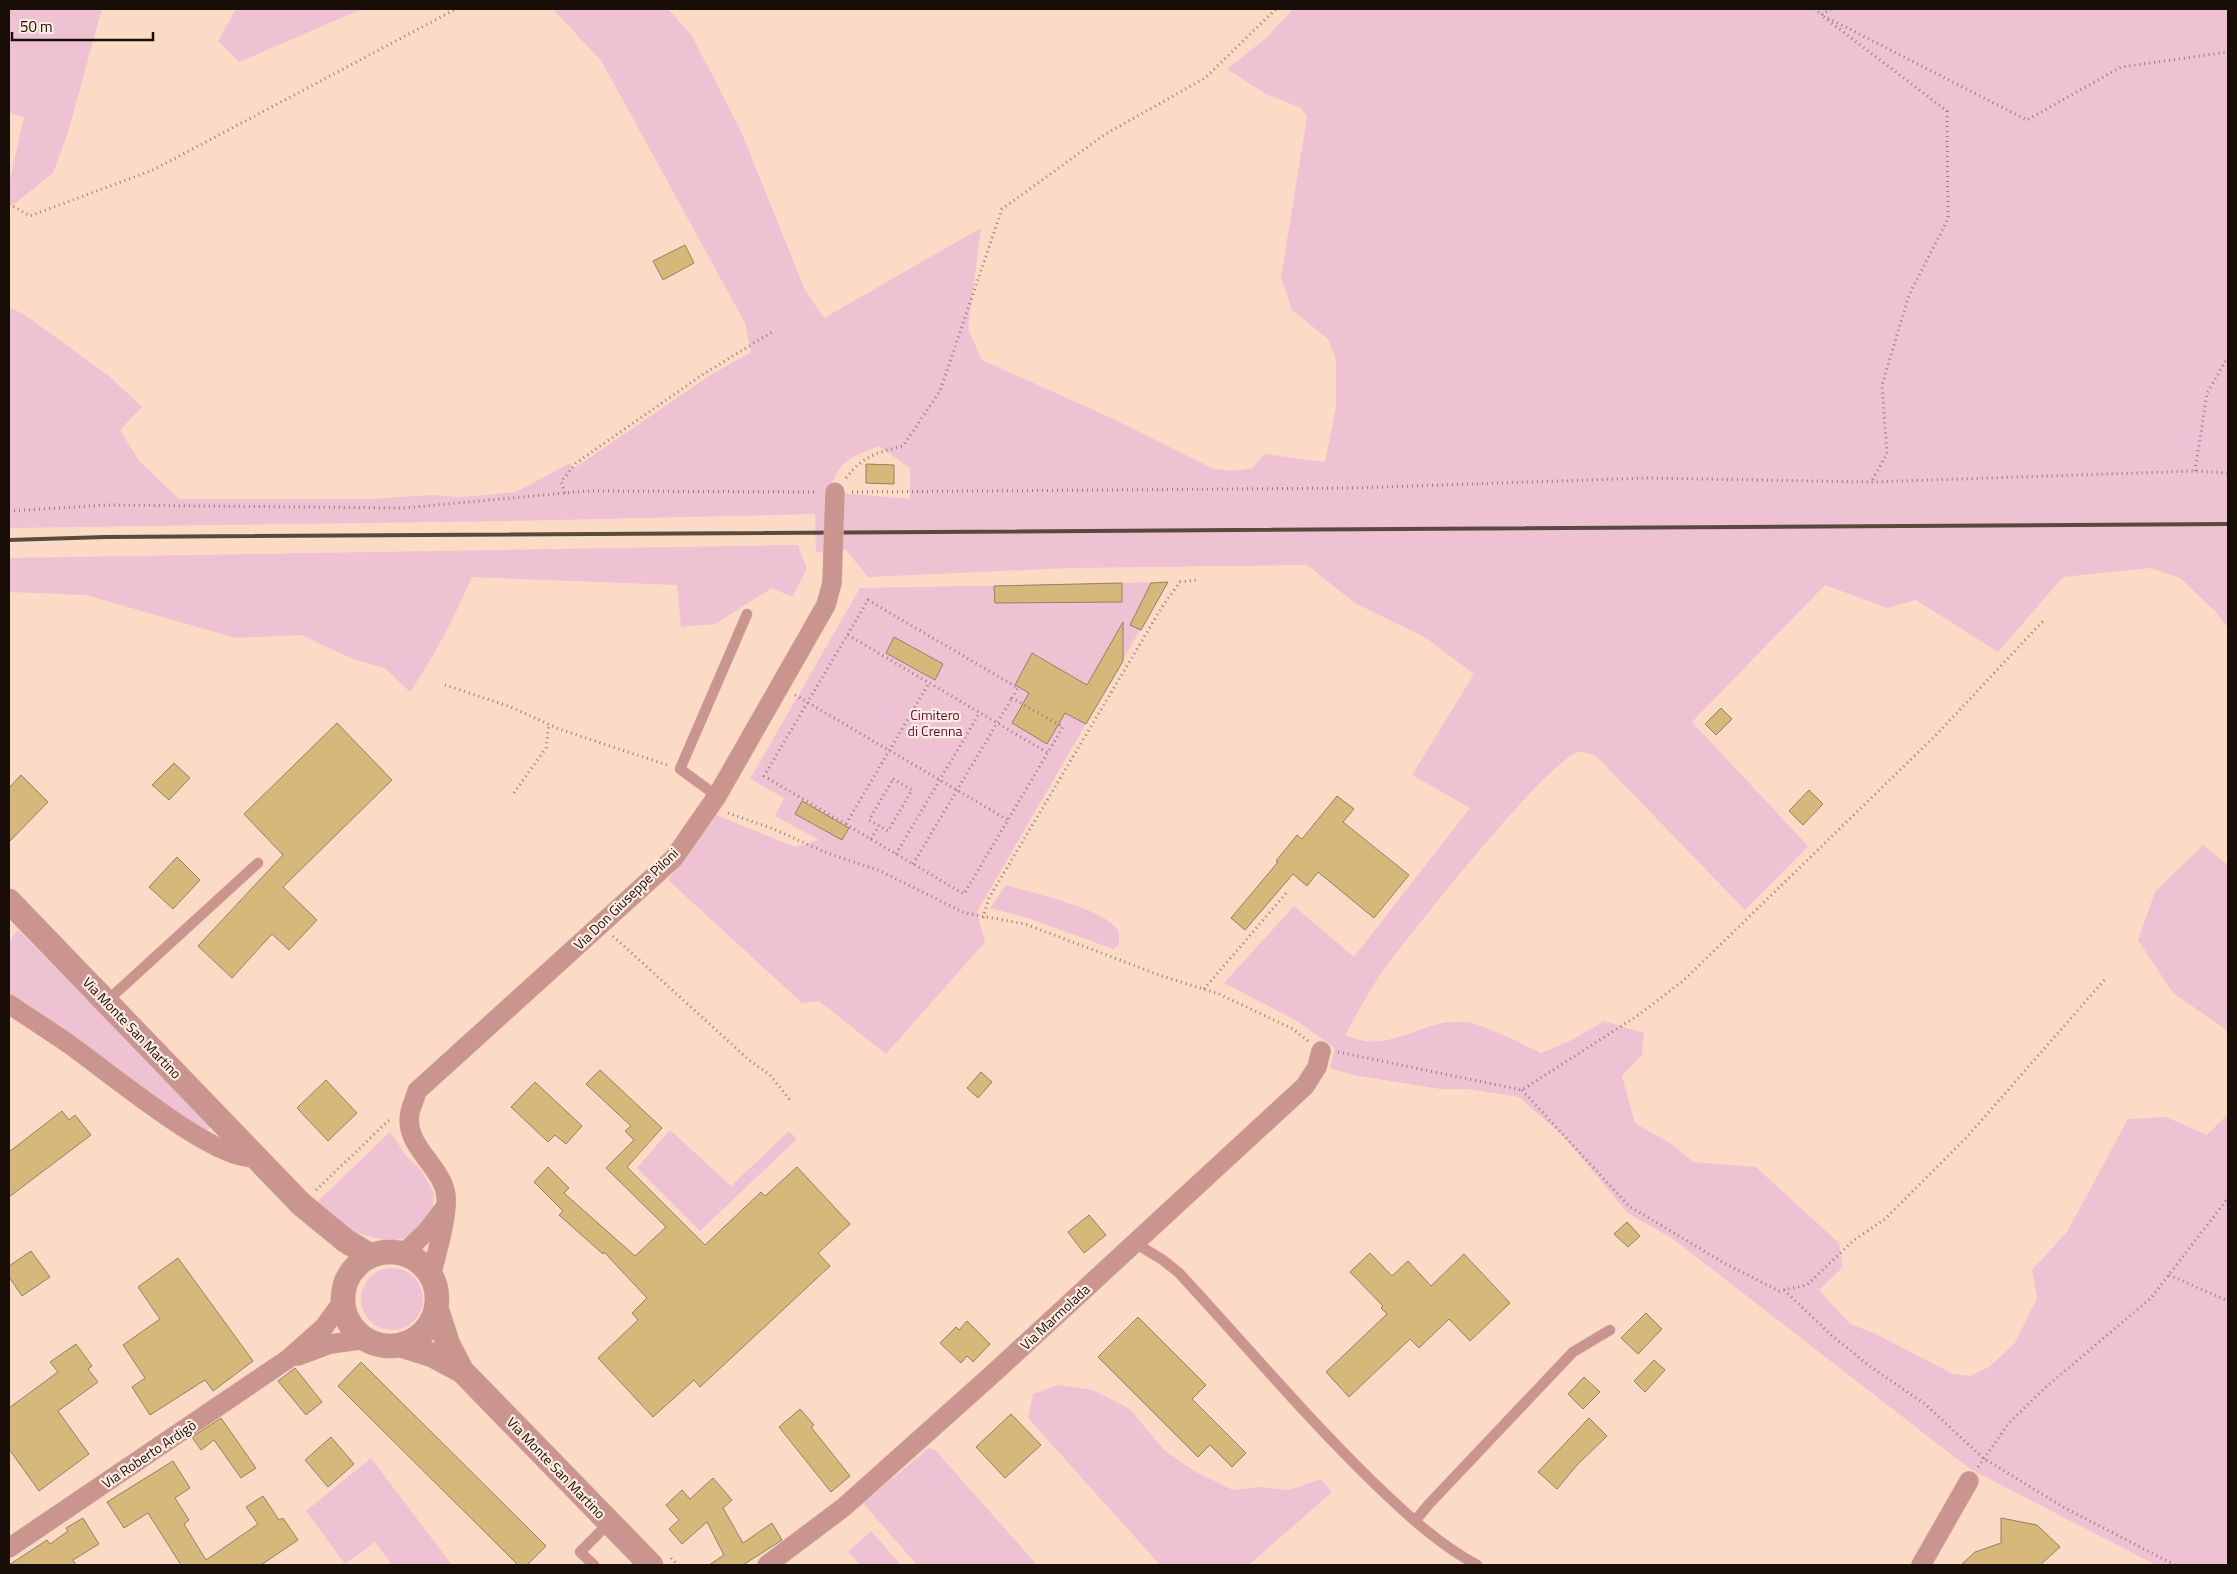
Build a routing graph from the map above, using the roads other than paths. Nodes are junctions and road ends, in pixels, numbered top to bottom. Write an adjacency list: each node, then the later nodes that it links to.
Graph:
1 (835, 492): 3 (street, Via Don Giuseppe Piloni, bridge)
2 (747, 614): 3 (lane)
3 (715, 799): 11 (street, Via Don Giuseppe Piloni)
4 (258, 863): 6 (lane)
5 (9, 901): 6 (street, Via Monte San Martino)
6 (107, 1001): 9 (street, Via Monte San Martino)
7 (9, 1004): 9 (street)
8 (1321, 1051): 12 (street, Via Marmolada)
9 (254, 1157): 10 (street, Via Monte San Martino)
10 (301, 1204): 14 (street, Via Monte San Martino); 16 (street, Via Monte San Martino)
11 (445, 1207): 13 (street); 15 (street)
12 (1135, 1243): 24 (lane); 29 (street, Via Marmolada)
13 (403, 1254): 14 (street); 15 (street)
14 (371, 1256): 16 (street)
15 (431, 1276): 17 (street)
16 (345, 1291): 19 (street); 21 (street, Via Roberto Ardigò)
17 (436, 1306): 20 (street); 22 (street, Via Monte San Martino)
18 (1610, 1330): 24 (lane)
19 (366, 1339): 20 (street); 21 (street, Via Roberto Ardigò)
20 (400, 1345): 22 (street, Via Monte San Martino)
21 (288, 1360): 26 (street, Via Roberto Ardigò)
22 (462, 1371): 25 (street, Via Monte San Martino)
23 (1969, 1481): 31 (street)
24 (1415, 1521): 30 (lane)
25 (609, 1523): 27 (street, Via Monte San Martino); 28 (lane)
26 (9, 1548)
27 (658, 1559)
28 (594, 1565)
29 (767, 1565)
30 (1477, 1565)
31 (1921, 1565)

